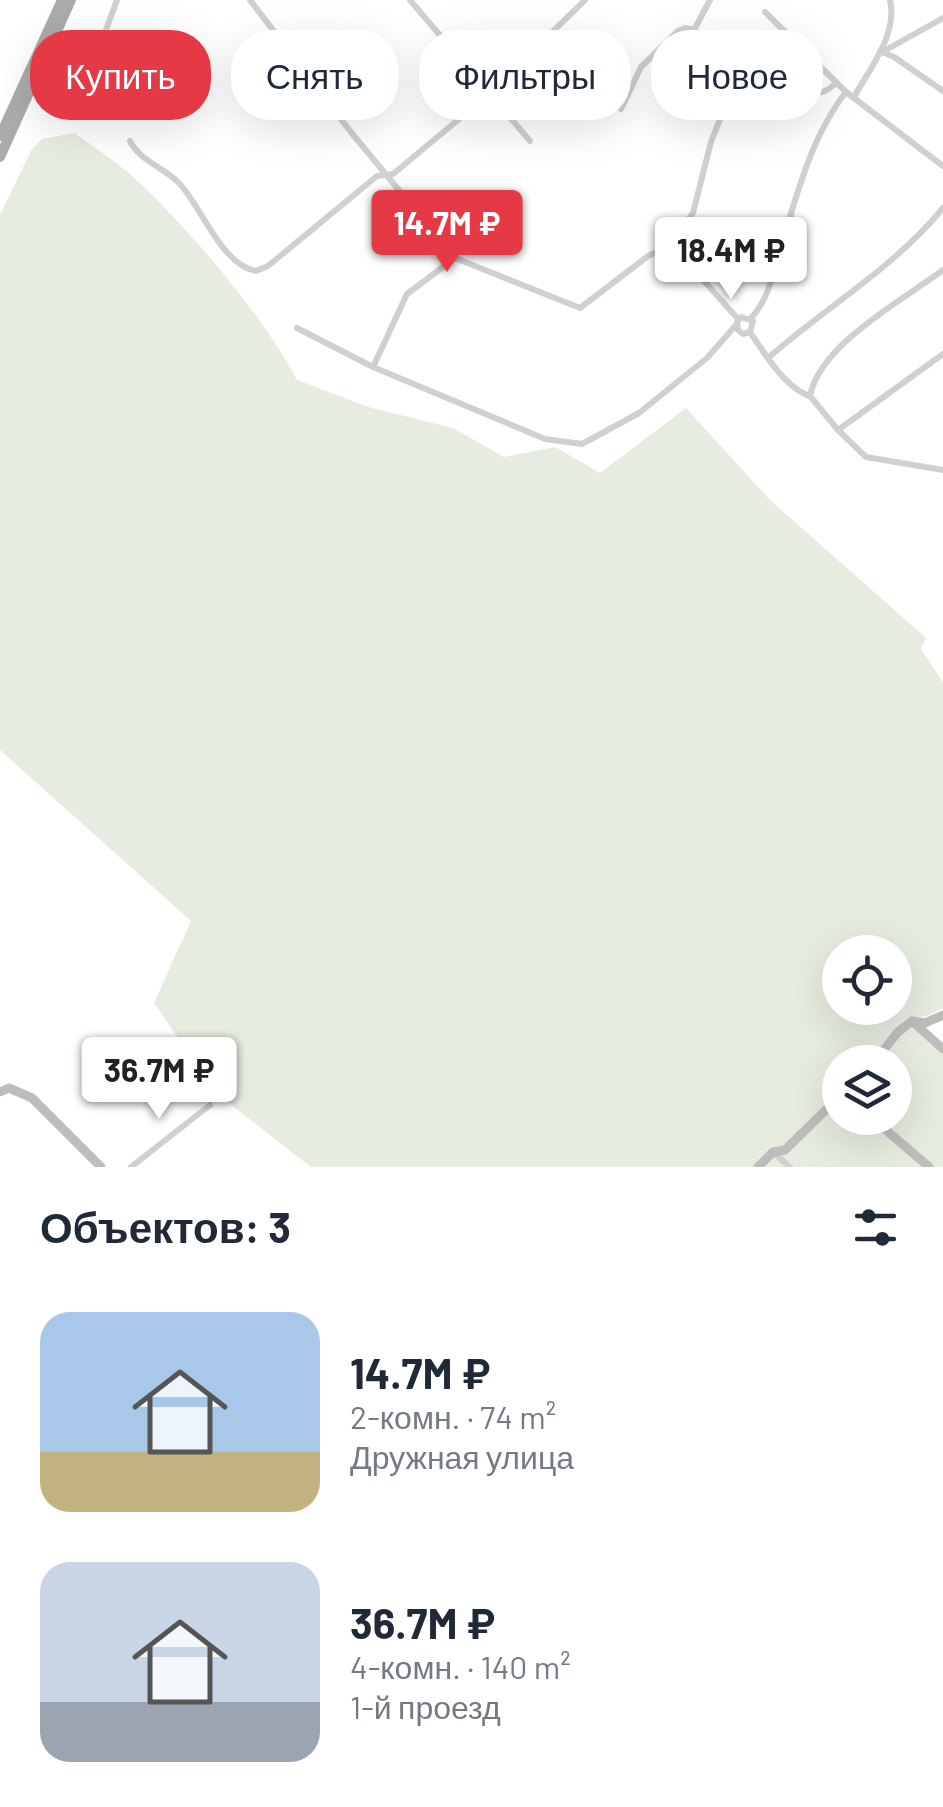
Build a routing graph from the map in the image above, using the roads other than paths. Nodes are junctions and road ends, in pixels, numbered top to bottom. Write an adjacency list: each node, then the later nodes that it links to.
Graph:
1 (62, 0): 26 (main road)
2 (70, 0): 29 (main road)
3 (117, 0): 11 (street)
4 (250, 0): 31 (street)
5 (410, 0): 12 (street)
6 (585, 0): 13 (street)
7 (710, 0): 15 (street)
8 (890, 0): 16 (street)
9 (766, 12): 18 (street)
10 (943, 18): 16 (street)
11 (106, 30)
12 (435, 30)
13 (554, 30)
14 (682, 30): 15 (street)
15 (694, 30)
16 (880, 51): 20 (street); 22 (street)
17 (651, 57): 19 (street)
18 (836, 82): 21 (street); 22 (street)
19 (631, 85)
20 (943, 91)
21 (823, 92)
22 (850, 94): 30 (street); 36 (street)
23 (456, 120): 31 (street)
24 (511, 120): 28 (street)
25 (720, 120): 33 (street)
26 (0, 136)
27 (130, 141): 31 (street)
28 (530, 141)
29 (0, 157)
30 (943, 166)
31 (388, 176): 34 (street)
32 (943, 208): 41 (street)
33 (668, 247): 34 (street); 37 (street)
34 (454, 258): 42 (street)
35 (943, 270): 43 (street)
36 (751, 318): 37 (street); 39 (street)
37 (737, 322): 39 (street); 42 (street)
38 (298, 328): 42 (street)
39 (750, 332): 41 (street)
40 (943, 354): 44 (street)
41 (768, 358): 43 (street)
42 (373, 367)
43 (810, 396): 44 (street)
44 (838, 430): 45 (street)
45 (943, 470)
46 (943, 1016): 47 (street)
47 (912, 1021): 50 (street)
48 (907, 1025): 49 (street)
49 (888, 1045)
50 (943, 1048)
51 (0, 1092): 56 (street)
52 (210, 1104): 57 (street)
53 (822, 1114): 55 (street)
54 (892, 1135): 60 (street)
55 (774, 1152): 58 (street); 59 (street)
56 (101, 1167)
57 (131, 1167)
58 (758, 1167)
59 (790, 1167)
60 (929, 1167)

